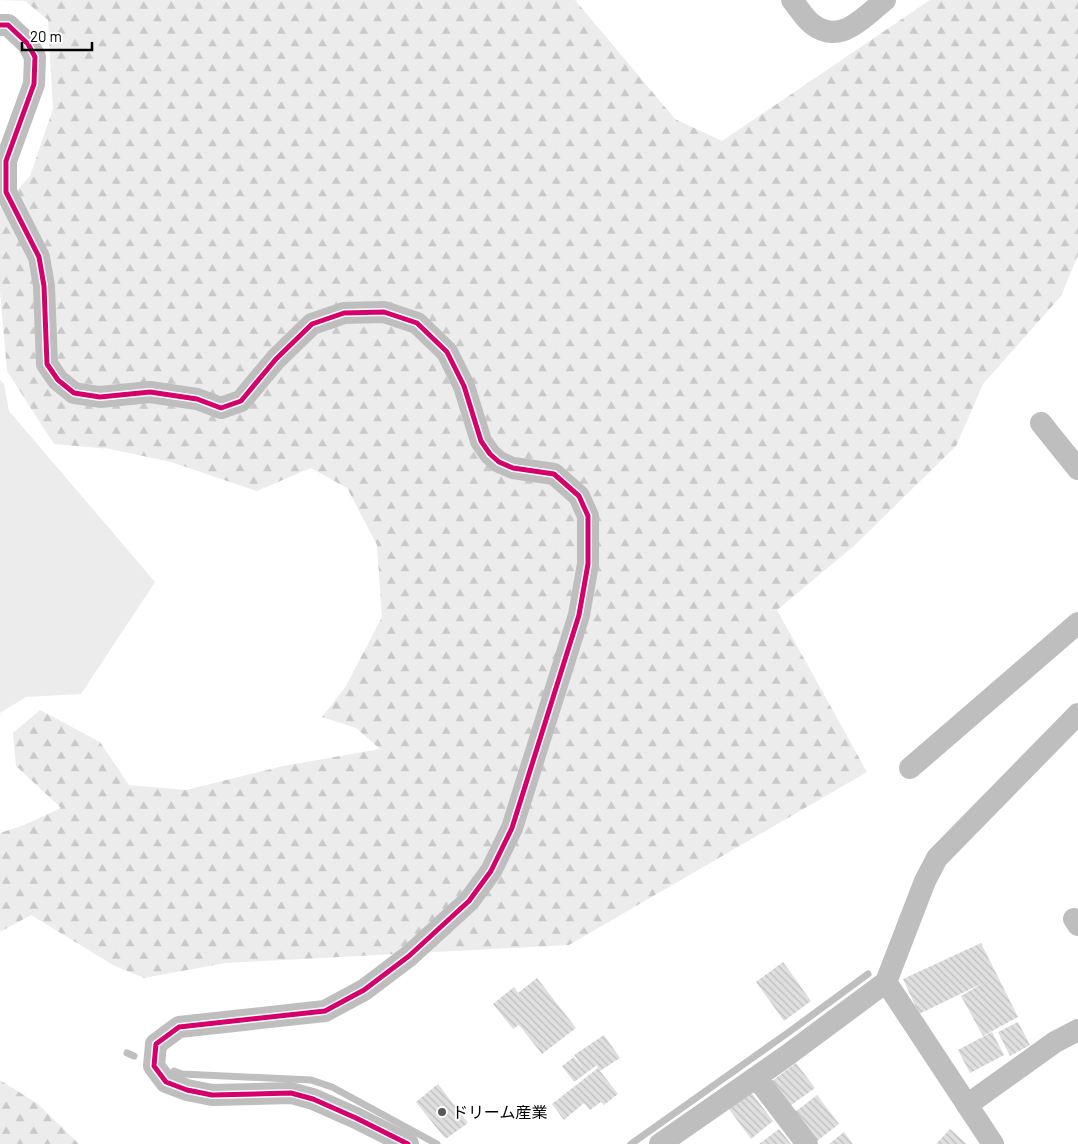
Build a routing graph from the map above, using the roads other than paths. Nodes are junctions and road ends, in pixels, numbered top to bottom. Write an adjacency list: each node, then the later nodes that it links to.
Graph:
1 (792, 0): 2 (street)
2 (885, 0)
3 (0, 25): 13 (street)
4 (1042, 423): 5 (street)
5 (1078, 469)
6 (1078, 623): 8 (street)
7 (1078, 714): 9 (street)
8 (910, 768)
9 (886, 982): 11 (street); 12 (street)
10 (1078, 1030): 12 (street)
11 (756, 1077): 14 (street); 15 (street)
12 (967, 1105): 16 (street)
13 (408, 1144)
14 (660, 1144)
15 (807, 1144)
16 (992, 1144)

